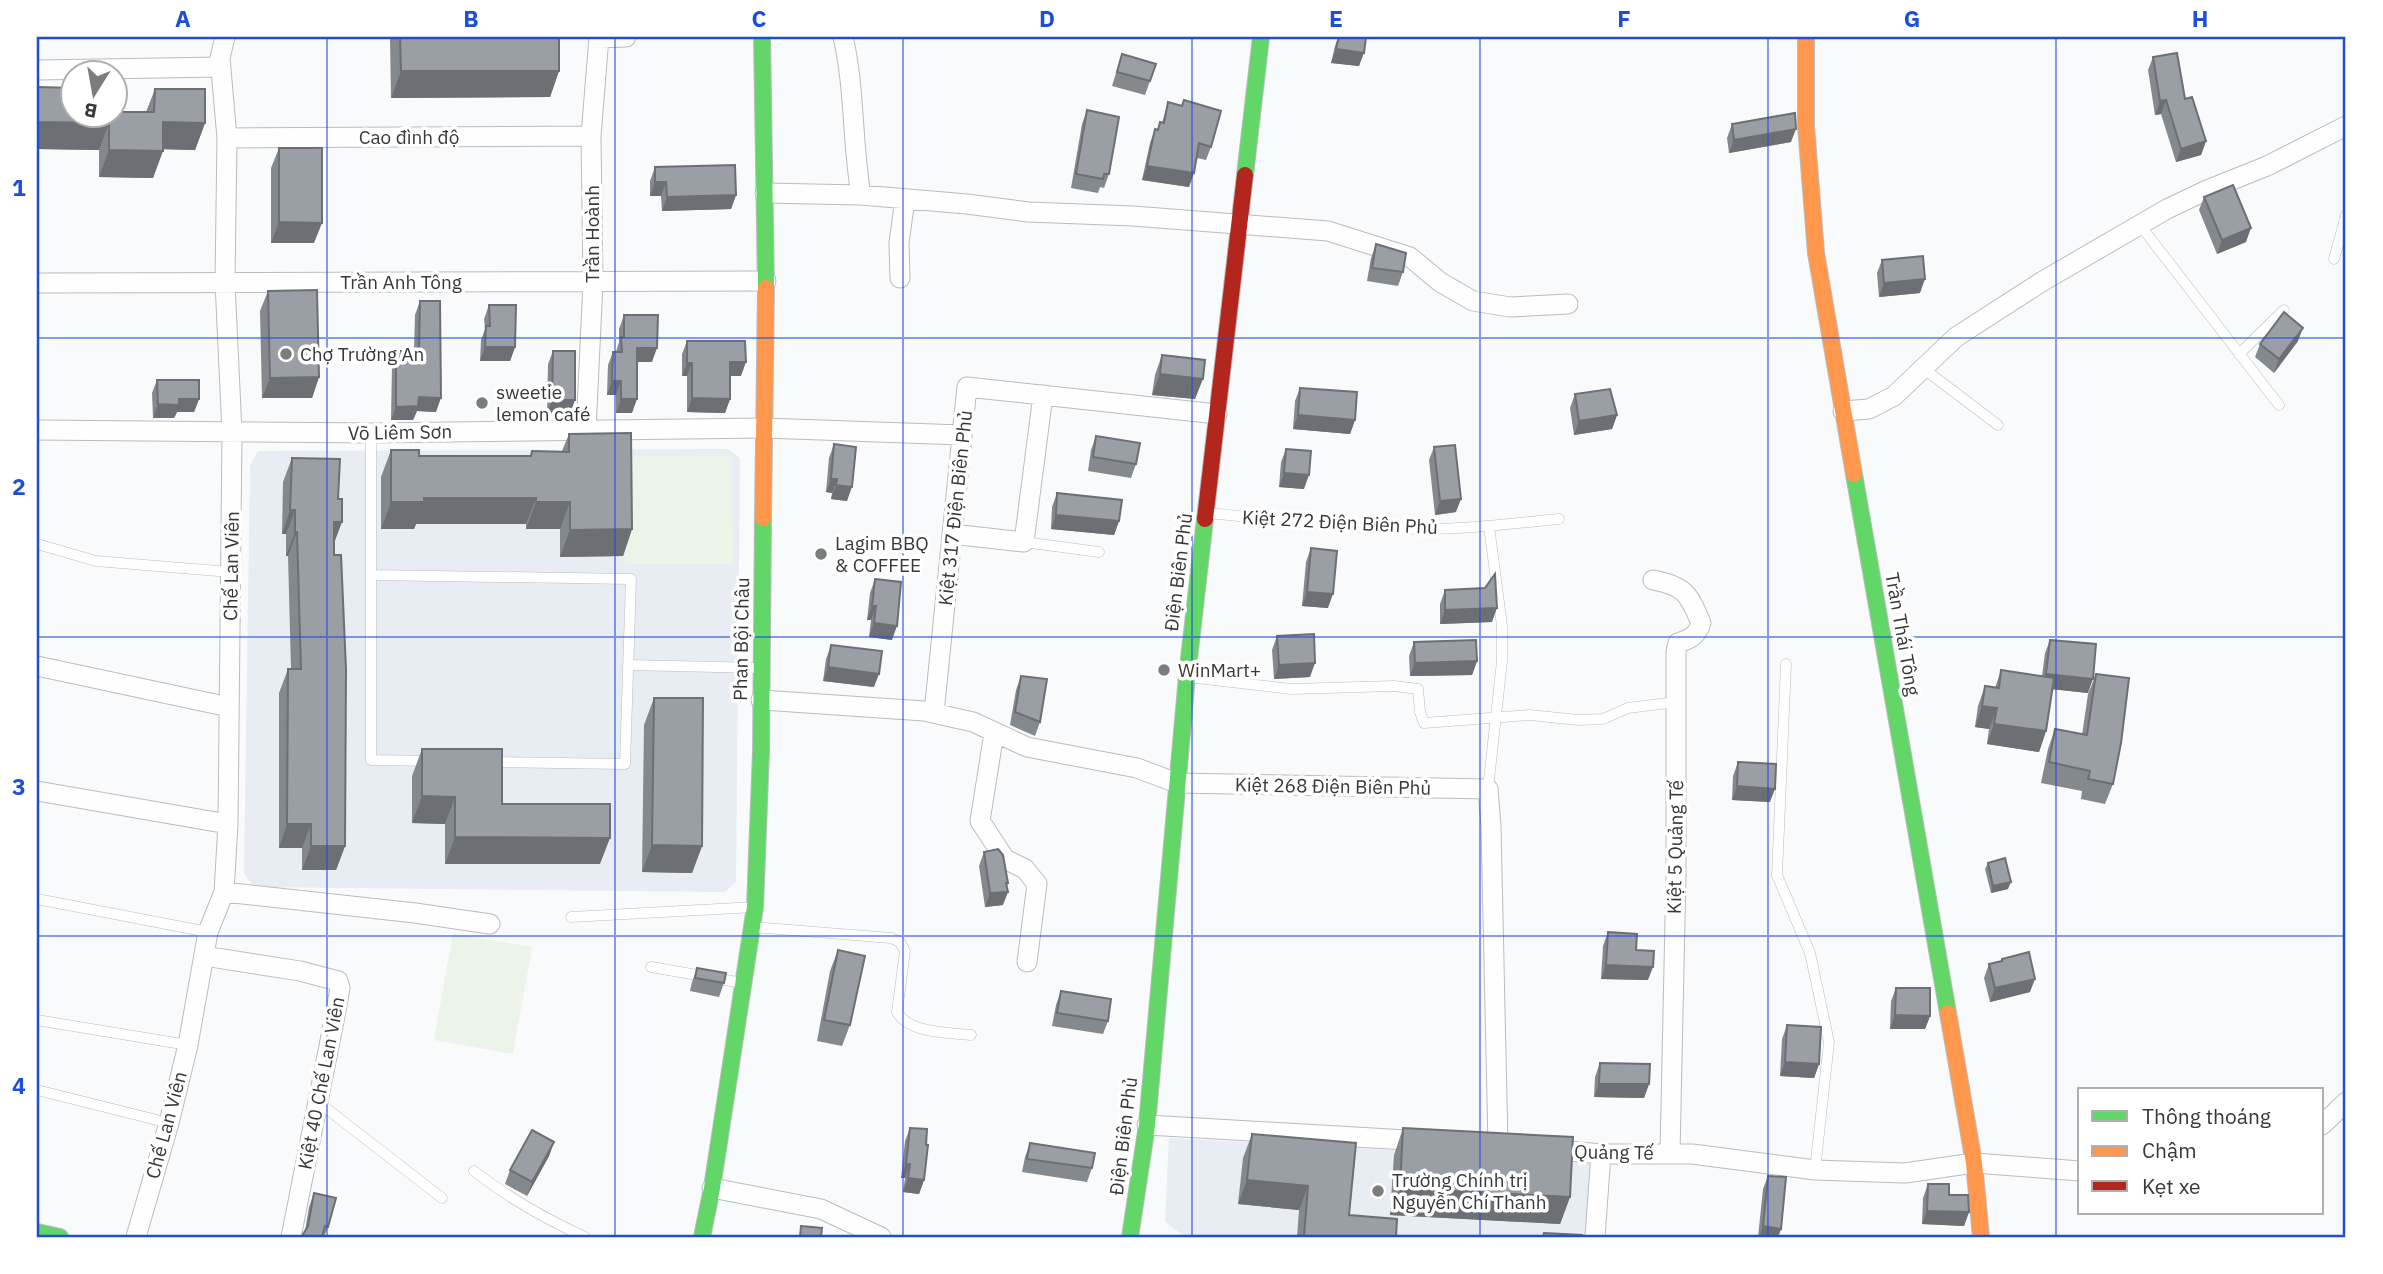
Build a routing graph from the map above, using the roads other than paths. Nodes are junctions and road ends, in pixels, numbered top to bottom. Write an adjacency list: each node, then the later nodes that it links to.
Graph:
1 (225, 37): 8 (street)
2 (599, 37): 3 (street, Trần Hoành); 11 (street, Trần Hoành)
3 (626, 37)
4 (763, 37): 13 (street, Phan Bội Châu)
5 (843, 37): 14 (street)
6 (1261, 37): 17 (street, Điện Biên Phủ)
7 (1806, 37): 31 (street, Trần Thái Tông)
8 (221, 67): 9 (street); 12 (street, Chế Lan Viên)
9 (37, 70)
10 (2346, 126): 18 (street)
11 (591, 135): 12 (street, Cao đình độ); 23 (street, Trần Hoành)
12 (227, 138): 22 (street, Chế Lan Viên)
13 (765, 193): 14 (street); 21 (street, Phan Bội Châu)
14 (861, 195): 15 (street)
15 (905, 199): 17 (street); 20 (street)
16 (2346, 215): 19 (lane)
17 (1239, 225): 25 (street); 32 (street, Điện Biên Phủ)
18 (2140, 225): 27 (lane); 28 (street)
19 (2334, 259)
20 (900, 278)
21 (766, 281): 23 (street, Trần Anh Tông); 34 (street, Phan Bội Châu)
22 (225, 282): 23 (street, Trần Anh Tông); 24 (street, Trần Anh Tông); 37 (street, Chế Lan Viên)
23 (593, 282): 36 (street, Trần Hoành)
24 (37, 283)
25 (1568, 304)
26 (2284, 310): 27 (lane)
27 (2239, 354): 30 (lane)
28 (1924, 369): 31 (street); 33 (lane)
29 (1043, 396): 32 (street, Kiệt 317 Điện Biên Phủ); 39 (street, Kiệt 317 Điện Biên Phủ); 44 (street)
30 (2278, 405)
31 (1843, 411): 90 (street, Trần Thái Tông)
32 (1217, 414): 40 (street, Điện Biên Phủ)
33 (1998, 425)
34 (764, 428): 36 (street, Võ Liêm Sơn); 39 (street, Võ Liêm Sơn); 53 (street, Phan Bội Châu)
35 (37, 430): 37 (street, Võ Liêm Sơn)
36 (586, 430): 38 (street, Võ Liêm Sơn)
37 (232, 433): 38 (street, Võ Liêm Sơn); 47 (street, Chế Lan Viên)
38 (371, 433): 48 (lane)
39 (962, 435): 43 (street, Kiệt 317 Điện Biên Phủ)
40 (1206, 513): 42 (lane, Kiệt 272 Điện Biên Phủ); 54 (street, Điện Biên Phủ)
41 (1559, 519): 42 (lane, Kiệt 272 Điện Biên Phủ)
42 (1489, 526): 59 (lane)
43 (952, 534): 44 (street); 58 (street, Kiệt 317 Điện Biên Phủ)
44 (1024, 542): 46 (lane)
45 (37, 544): 47 (lane)
46 (1099, 552)
47 (230, 572): 57 (street, Chế Lan Viên)
48 (371, 575): 51 (lane); 61 (lane)
49 (1653, 580): 56 (street, Kiệt 5 Quảng Tế)
50 (1786, 664): 91 (lane)
51 (628, 665): 53 (lane); 62 (lane)
52 (37, 666): 57 (street)
53 (762, 668): 55 (street, Phan Bội Châu)
54 (1187, 676): 59 (lane); 63 (street, Điện Biên Phủ)
55 (761, 700): 58 (street, Kiệt 268 Điện Biên Phủ); 69 (street, Phan Bội Châu)
56 (1676, 702): 59 (lane); 88 (street, Kiệt 5 Quảng Tế)
57 (229, 707): 66 (street, Chế Lan Viên)
58 (934, 713): 60 (street, Kiệt 268 Điện Biên Phủ)
59 (1494, 718): 64 (lane)
60 (994, 733): 63 (street, Kiệt 268 Điện Biên Phủ); 75 (street)
61 (438, 761)
62 (478, 762)
63 (1177, 783): 64 (street, Kiệt 268 Điện Biên Phủ); 86 (street, Điện Biên Phủ)
64 (1488, 789): 89 (street, Quảng Tế)
65 (37, 791): 66 (street)
66 (228, 824): 67 (street, Chế Lan Viên)
67 (224, 892): 71 (street); 73 (street, Chế Lan Viên)
68 (37, 899): 73 (lane)
69 (755, 907): 70 (lane); 72 (street, Phan Bội Châu)
70 (571, 917)
71 (490, 924)
72 (752, 927): 77 (street, Phan Bội Châu); 79 (lane)
73 (208, 932): 74 (street, Chế Lan Viên)
74 (204, 956): 80 (street, Chế Lan Viên); 82 (street, Kiệt 40 Chế Lan Viên)
75 (1027, 962)
76 (650, 967): 77 (lane)
77 (743, 983): 94 (street, Phan Bội Châu)
78 (37, 1020): 80 (lane)
79 (971, 1035)
80 (188, 1045): 84 (street, Chế Lan Viên)
81 (37, 1090): 84 (lane)
82 (318, 1102): 95 (lane); 99 (street, Kiệt 40 Chế Lan Viên)
83 (2346, 1102): 85 (street)
84 (169, 1123): 98 (street, Chế Lan Viên)
85 (2324, 1123)
86 (1147, 1125): 87 (street); 103 (street, Điện Biên Phủ)
87 (1444, 1142)
88 (1670, 1153): 89 (street, Quảng Tế); 91 (street, Quảng Tế)
89 (1601, 1154): 104 (street)
90 (1974, 1163): 91 (street, Quảng Tế); 93 (street, Quảng Tế); 105 (street, Trần Thái Tông)
91 (1815, 1170)
92 (474, 1171): 100 (lane)
93 (2078, 1171)
94 (712, 1188): 101 (street, Phan Bội Châu); 102 (street)
95 (442, 1198)
96 (37, 1232): 97 (street)
97 (60, 1237)
98 (136, 1237)
99 (291, 1237)
100 (585, 1237)
101 (702, 1237)
102 (881, 1237)
103 (1130, 1237)
104 (1595, 1237)
105 (1981, 1237)

